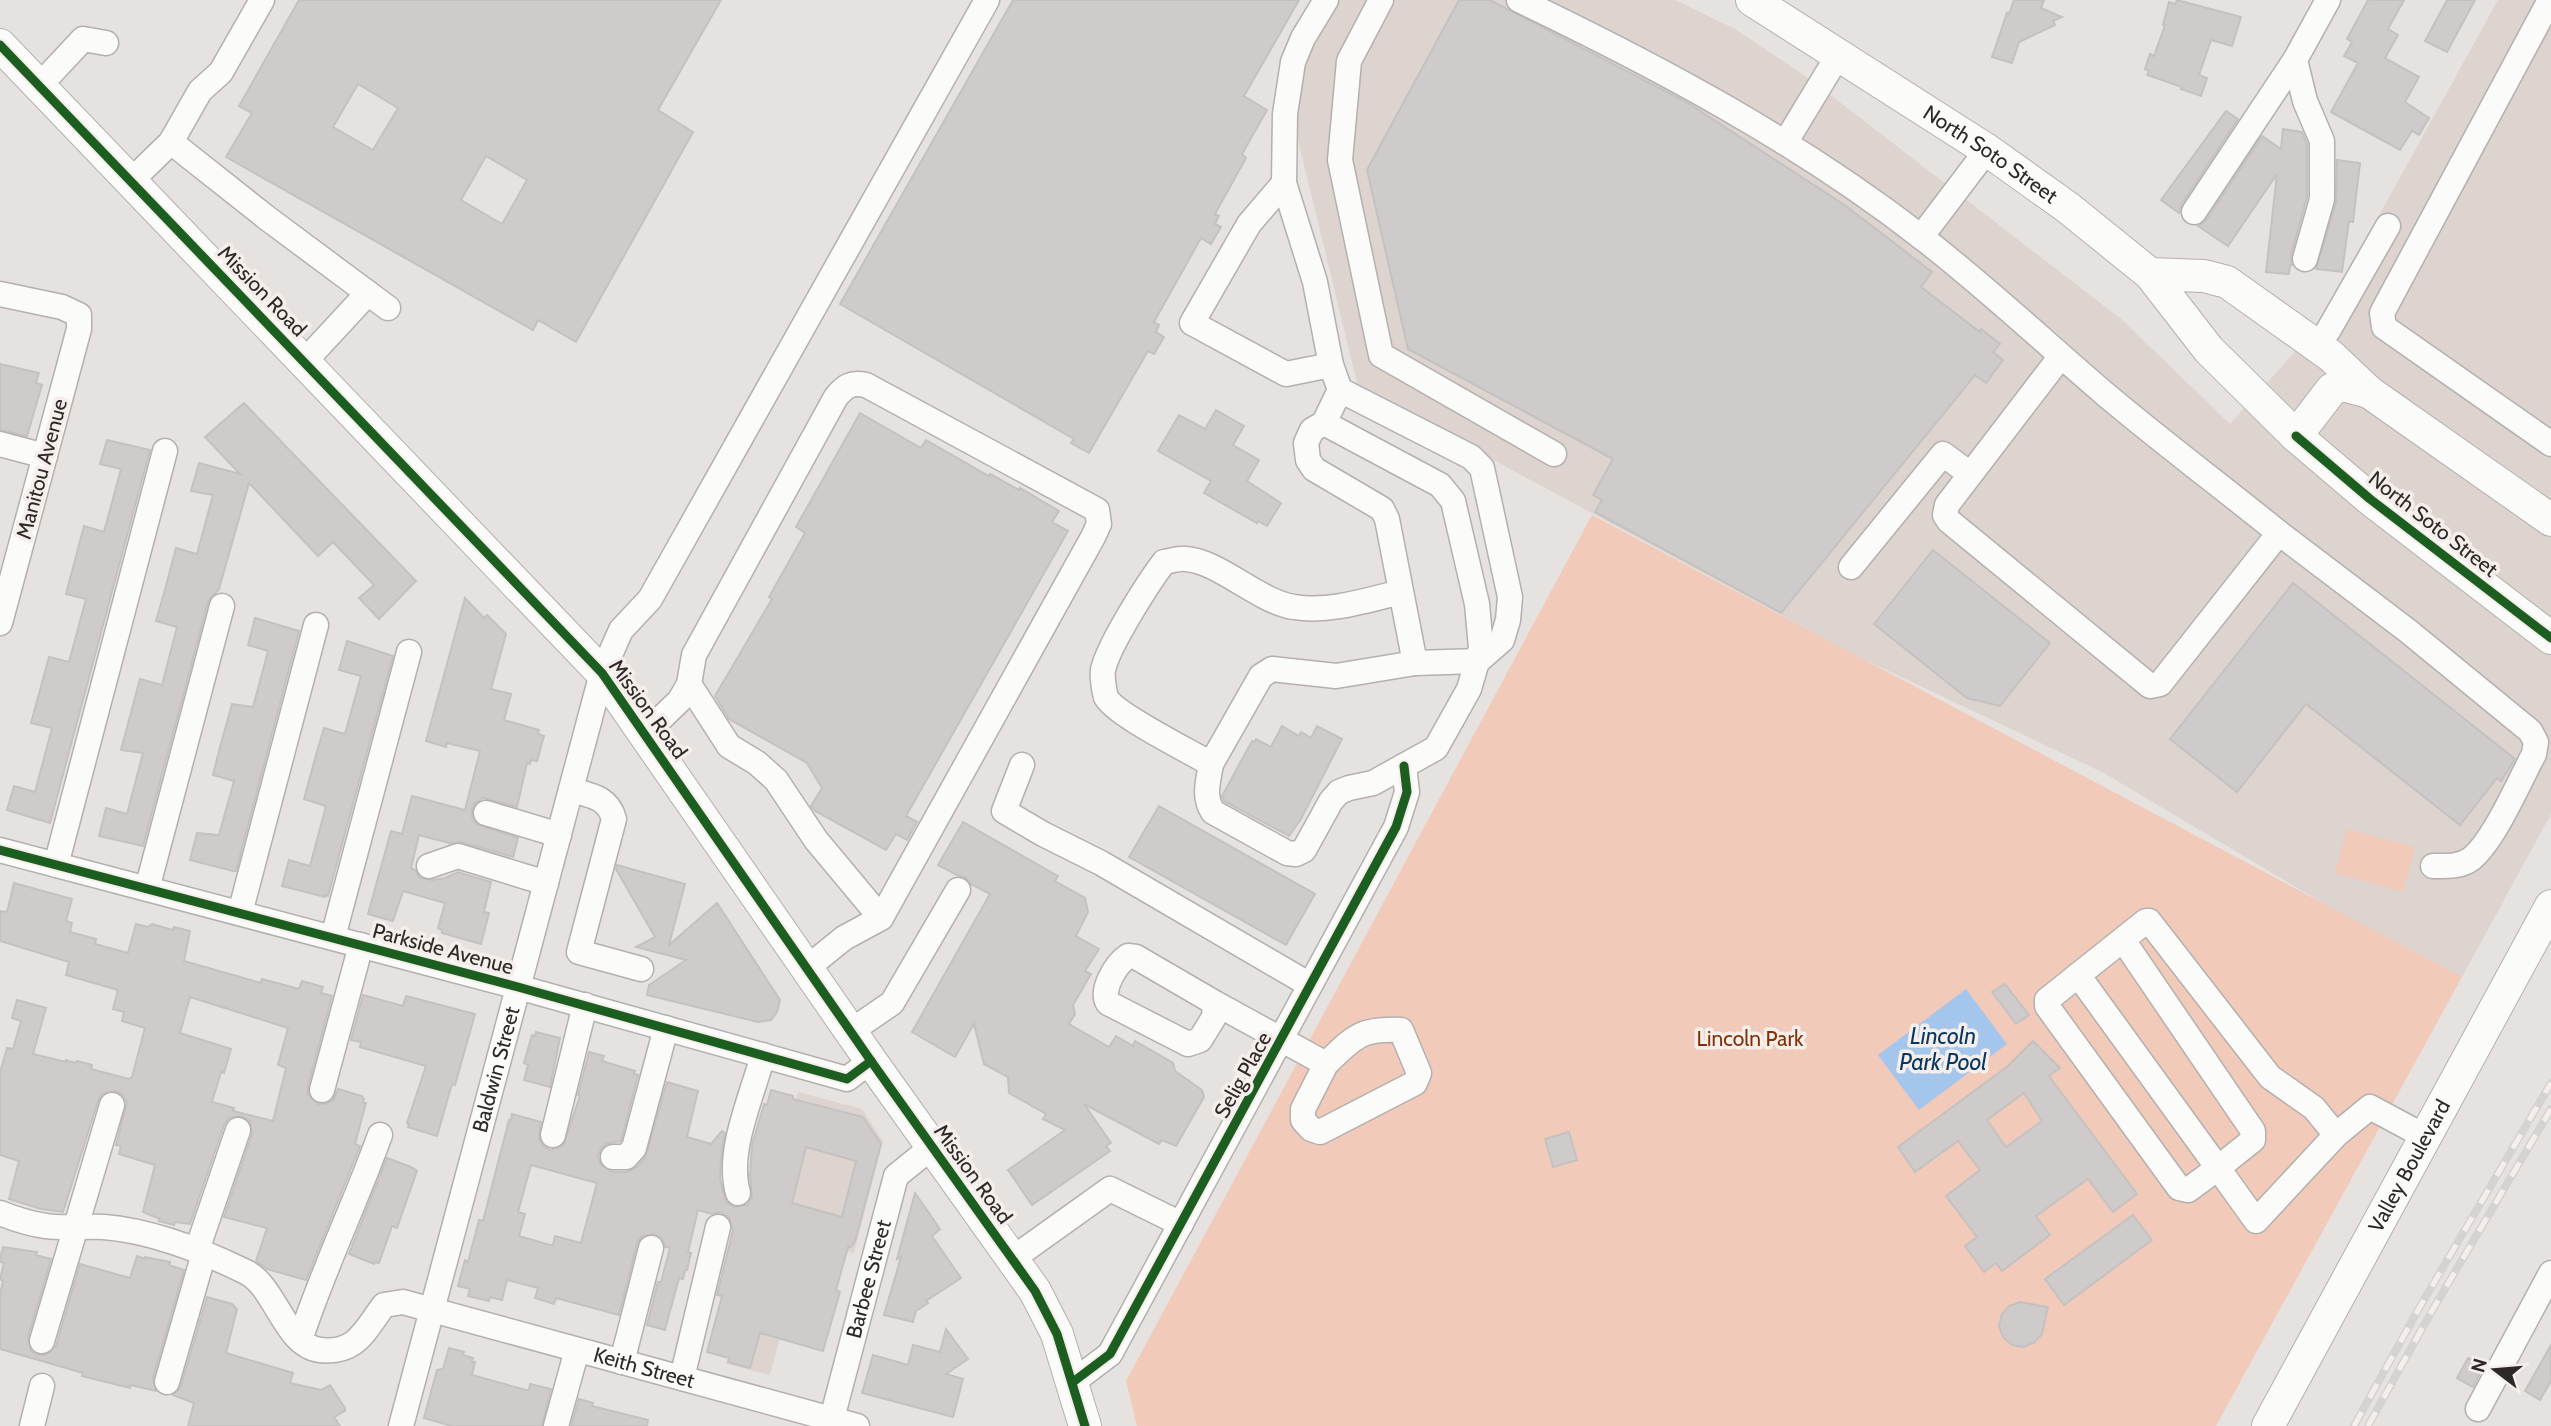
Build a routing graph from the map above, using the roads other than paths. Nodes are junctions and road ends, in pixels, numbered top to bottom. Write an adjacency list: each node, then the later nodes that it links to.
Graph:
1 (262, 0): 14 (street)
2 (987, 0): 52 (street, Baldwin Street)
3 (1326, 0): 18 (street)
4 (1381, 0): 38 (street)
5 (1519, 0): 15 (street)
6 (2328, 0): 12 (street)
7 (2550, 0): 36 (street)
8 (1767, 4): 11 (main road, North Soto Street)
9 (106, 43): 13 (street)
10 (0, 45): 13 (main road, Mission Road)
11 (1839, 54): 15 (street); 16 (main road, North Soto Street)
12 (2295, 60): 19 (street); 22 (street)
13 (40, 85): 17 (main road, Mission Road)
14 (171, 142): 17 (street); 24 (street)
15 (1784, 143): 21 (street)
16 (1987, 150): 21 (street); 23 (main road, North Soto Street)
17 (132, 180): 29 (main road, Mission Road)
18 (1284, 183): 30 (street); 30 (street)
19 (2194, 212)
20 (2388, 226): 27 (street)
21 (1921, 236): 28 (street)
22 (2305, 259)
23 (2150, 274): 27 (main road); 34 (main road, North Soto Street)
24 (368, 293): 26 (street); 29 (street)
25 (0, 294): 39 (street, Manitou Avenue)
26 (388, 308)
27 (2316, 345): 32 (main road)
28 (2061, 356): 40 (street); 42 (street)
29 (305, 361): 52 (main road, Mission Road)
30 (1331, 365): 31 (street)
31 (1340, 390): 33 (street); 50 (street)
32 (2369, 392): 34 (main road); 41 (main road)
33 (1324, 423): 44 (street); 50 (street)
34 (2296, 436): 48 (main road, North Soto Street)
35 (0, 444): 39 (street)
36 (2551, 444)
37 (164, 451): 62 (street)
38 (1553, 454)
39 (46, 456): 46 (street, Manitou Avenue)
40 (1970, 474): 42 (street); 43 (street)
41 (2548, 512)
42 (2279, 533): 64 (street)
43 (1851, 567)
44 (1401, 592): 51 (street); 55 (street)
45 (222, 606): 66 (street)
46 (0, 623)
47 (316, 625): 69 (street)
48 (2551, 638)
49 (410, 652): 71 (street)
50 (1478, 662): 51 (street); 57 (street)
51 (1416, 663): 55 (street)
52 (602, 673): 54 (main road, Mission Road); 58 (street, Baldwin Street)
53 (689, 684): 54 (street); 70 (street); 70 (street)
54 (645, 734): 74 (main road, Mission Road)
55 (1210, 764): 57 (street)
56 (1023, 765): 77 (street)
57 (1404, 766): 77 (street, Selig Place)
58 (571, 790): 60 (street, Baldwin Street); 75 (street)
59 (486, 813): 60 (street)
60 (559, 835): 65 (street, Baldwin Street)
61 (0, 850): 62 (street, Parkside Avenue)
62 (56, 864): 66 (street, Parkside Avenue)
63 (429, 866): 65 (street)
64 (2433, 866)
65 (546, 883): 78 (street, Baldwin Street)
66 (147, 889): 69 (street, Parkside Avenue)
67 (958, 890): 82 (street)
68 (2551, 906): 95 (main road, Valley Boulevard)
69 (240, 913): 71 (street, Parkside Avenue)
70 (881, 918): 74 (street)
71 (333, 937): 73 (street, Parkside Avenue)
72 (2123, 940): 76 (street); 90 (street); 98 (street)
73 (360, 945): 78 (street, Parkside Avenue); 87 (street)
74 (807, 968): 82 (main road, Mission Road)
75 (640, 969)
76 (2078, 975): 98 (street); 98 (street)
77 (1310, 985): 83 (street, Selig Place)
78 (518, 986): 80 (street, Parkside Avenue); 108 (street, Baldwin Street)
79 (1215, 1003): 83 (street)
80 (585, 1005): 81 (street, Parkside Avenue); 93 (street)
81 (666, 1028): 84 (street, Parkside Avenue); 97 (street)
82 (851, 1031): 85 (main road, Mission Road)
83 (1283, 1039): 86 (street); 101 (street, Selig Place)
84 (763, 1055): 85 (street, Parkside Avenue); 99 (street)
85 (871, 1061): 96 (main road, Mission Road)
86 (1326, 1064): 86 (street)
87 (322, 1090)
88 (112, 1105): 102 (street)
89 (2370, 1107): 90 (street); 94 (street); 95 (street)
90 (2314, 1108): 94 (street)
91 (238, 1130): 105 (street)
92 (380, 1135): 109 (street)
93 (553, 1135)
94 (2336, 1135): 98 (street)
95 (2424, 1136): 124 (main road, Valley Boulevard)
96 (932, 1147): 106 (main road, Mission Road); 118 (street, Barbee Street)
97 (613, 1157)
98 (2218, 1168)
99 (738, 1193)
100 (0, 1213): 102 (street)
101 (1181, 1224): 106 (street); 115 (street, Selig Place)
102 (77, 1227): 105 (street); 110 (street)
103 (718, 1227): 113 (street)
104 (651, 1248): 112 (street)
105 (201, 1252): 109 (street); 114 (street)
106 (1012, 1259): 115 (main road, Mission Road)
107 (2551, 1273): 117 (street)
108 (432, 1310): 109 (street, Keith Street); 111 (street, Keith Street); 120 (street, Baldwin Street)
109 (300, 1340)
110 (42, 1341)
111 (577, 1350): 112 (street, Keith Street); 121 (street)
112 (622, 1362): 113 (street, Keith Street)
113 (682, 1378): 118 (street, Keith Street)
114 (167, 1382)
115 (1073, 1382): 123 (main road, Mission Road)
116 (42, 1386): 119 (street)
117 (2479, 1409)
118 (831, 1423): 122 (street, Keith Street)
119 (32, 1426)
120 (401, 1426)
121 (556, 1426)
122 (857, 1426)
123 (1085, 1426)
124 (2269, 1426)

